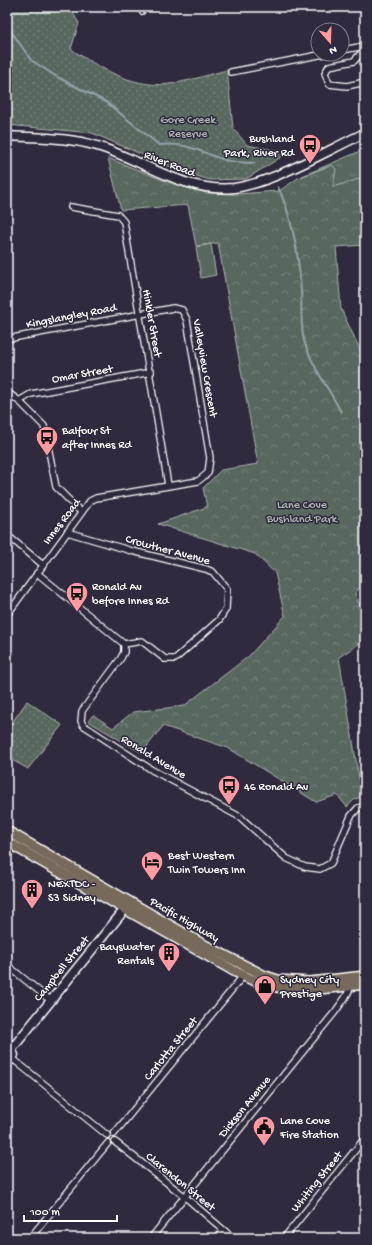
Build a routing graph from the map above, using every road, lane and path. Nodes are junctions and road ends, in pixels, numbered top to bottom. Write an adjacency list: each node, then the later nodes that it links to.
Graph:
1 (364, 46): 2 (street); 5 (street)
2 (350, 49)
3 (310, 57): 4 (street)
4 (231, 72)
5 (365, 82)
6 (365, 133): 7 (main road, River Road)
7 (7, 136)
8 (71, 207): 9 (street, Hinkler Street)
9 (140, 314): 10 (street, Kingslangley Road); 11 (street, Hinkler Street); 14 (street, Valleyview Crescent)
10 (7, 339)
11 (151, 372): 13 (street, Omar Street); 15 (street, Hinkler Street)
12 (7, 392): 13 (street)
13 (19, 401): 16 (street)
14 (208, 474): 15 (street, Innes Road)
15 (168, 485): 16 (street, Innes Road)
16 (81, 512): 17 (street, Innes Road)
17 (67, 532): 19 (street, Innes Road); 22 (street, Crowther Avenue)
18 (7, 535): 19 (street)
19 (43, 565): 20 (street, Innes Road)
20 (37, 573): 21 (street, Innes Road); 22 (street)
21 (7, 615)
22 (124, 644): 23 (street, Ronald Avenue)
23 (365, 806)
24 (7, 831): 26 (main road, Pacific Highway)
25 (7, 842): 27 (main road, Pacific Highway)
26 (131, 902): 27 (main road, Campbell Street); 30 (main road, Pacific Highway)
27 (125, 909): 29 (main road, Pacific Highway); 33 (main road, Campbell Street)
28 (7, 965): 33 (street)
29 (243, 976): 32 (main road, Pacific Highway); 36 (street, Carlotta Street)
30 (365, 976)
31 (365, 984): 32 (main road, Pacific Highway)
32 (352, 986): 41 (street, Dickson Avenue)
33 (50, 1000): 34 (main road, Campbell Street)
34 (9, 1050): 35 (main road)
35 (10, 1060): 37 (street)
36 (114, 1134): 37 (street); 39 (street)
37 (107, 1135): 40 (street)
38 (365, 1138): 47 (street, Whiting Street)
39 (115, 1142): 40 (street); 41 (street, Clarendon Street)
40 (108, 1143): 43 (street)
41 (184, 1196): 42 (street, Clarendon Street); 44 (street, Dickson Avenue)
42 (223, 1230): 45 (street); 46 (street, Clarendon Street)
43 (30, 1238)
44 (151, 1238)
45 (217, 1238)
46 (233, 1238)
47 (284, 1238)

